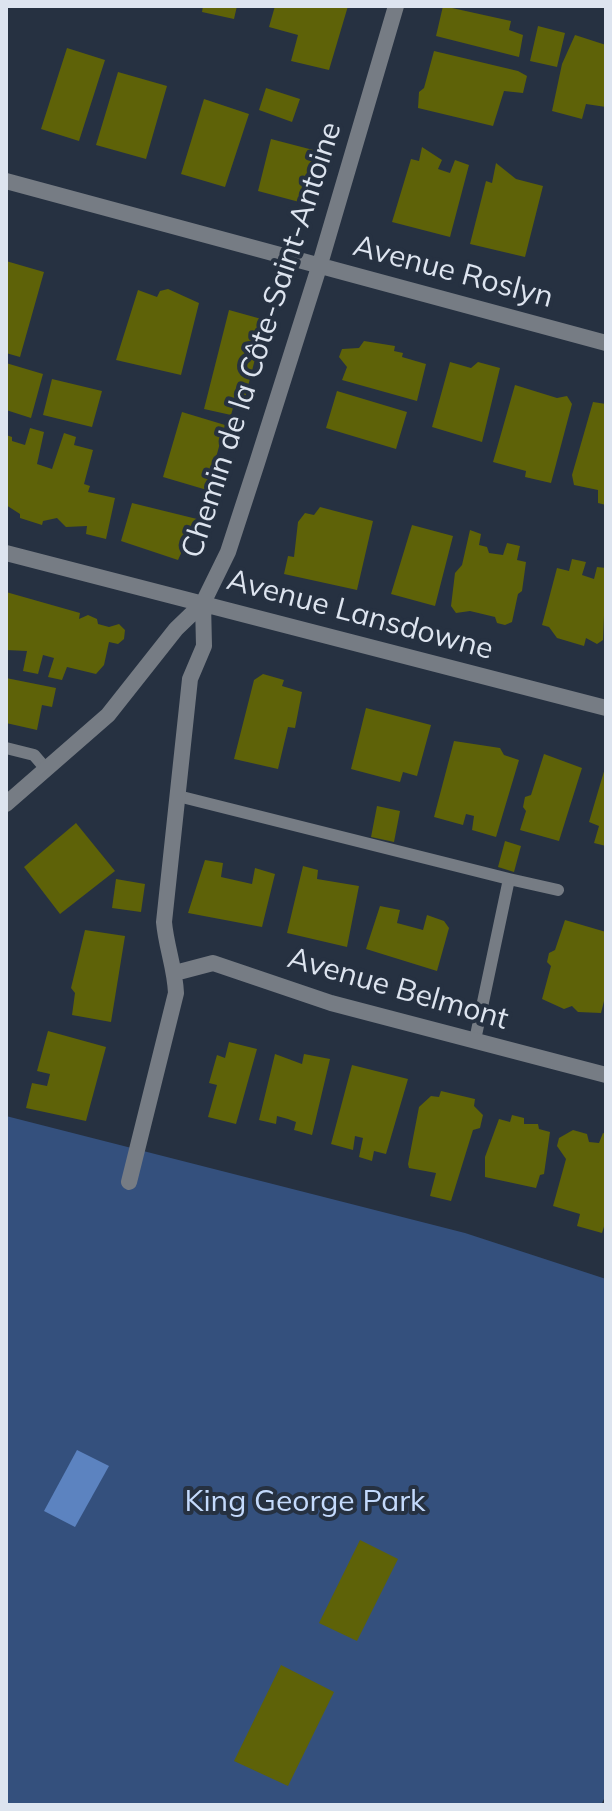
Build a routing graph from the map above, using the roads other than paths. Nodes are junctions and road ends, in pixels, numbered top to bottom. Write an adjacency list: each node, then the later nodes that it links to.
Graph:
1 (396, 6): 3 (street, Chemin de la Côte-Saint-Antoine)
2 (6, 181): 3 (street, Avenue Roslyn)
3 (320, 264): 4 (street, Avenue Roslyn); 6 (street, Chemin de la Côte-Saint-Antoine)
4 (606, 343)
5 (6, 553): 6 (street, Avenue Lansdowne)
6 (203, 603): 7 (street, Avenue Lansdowne); 9 (street, Chemin de la Côte-Saint-Antoine); 10 (street)
7 (606, 708)
8 (6, 748): 9 (lane)
9 (46, 769): 11 (street, Chemin de la Côte-Saint-Antoine)
10 (178, 796): 12 (lane); 14 (street)
11 (6, 804)
12 (509, 879): 13 (lane); 15 (lane)
13 (558, 890)
14 (175, 973): 15 (street, Avenue Belmont); 17 (street)
15 (475, 1040): 16 (street, Avenue Belmont)
16 (606, 1075)
17 (129, 1182)

